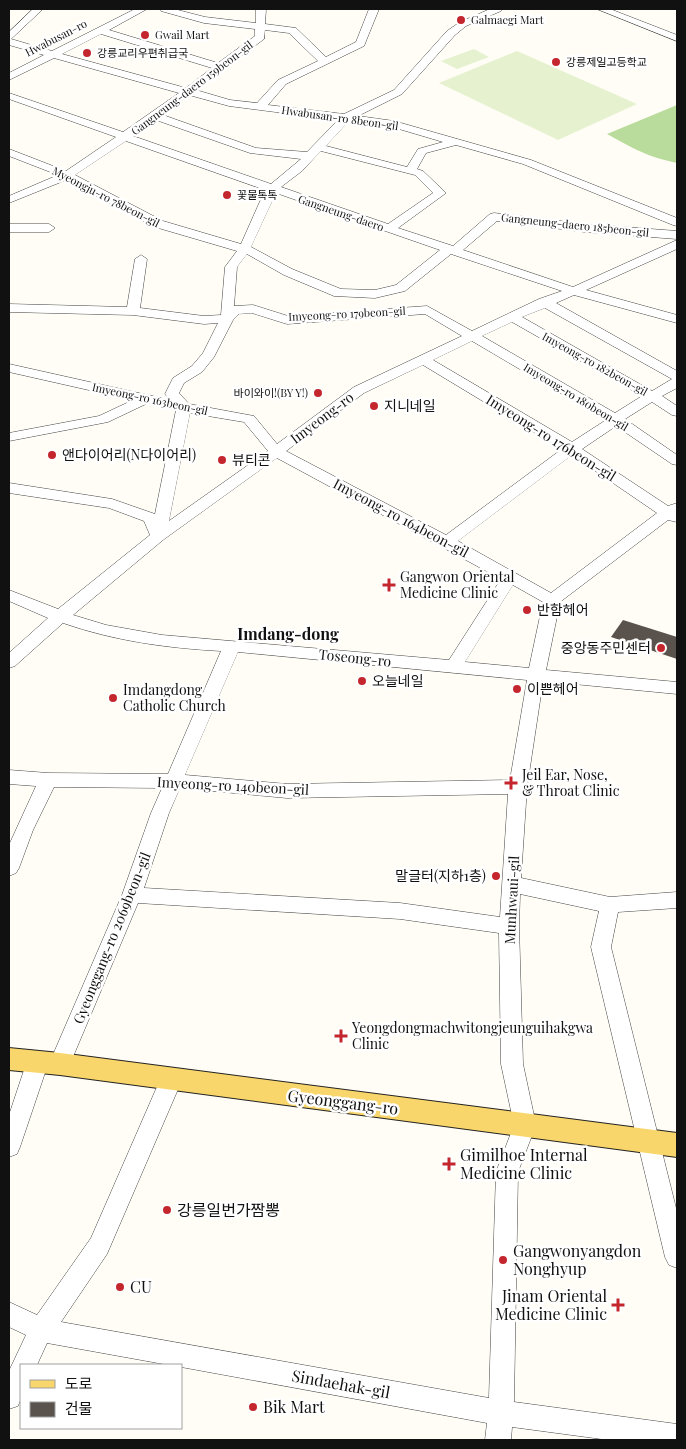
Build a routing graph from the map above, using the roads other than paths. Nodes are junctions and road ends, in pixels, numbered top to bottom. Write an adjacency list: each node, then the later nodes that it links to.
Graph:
1 (38, 9): 10 (street)
2 (142, 9): 9 (street, Hwabusan-ro)
3 (164, 9): 8 (street)
4 (261, 9): 8 (street, Gangneung-daero 159beon-gil)
5 (374, 9): 14 (street)
6 (498, 9): 21 (street)
7 (602, 9): 11 (street)
8 (260, 26): 14 (street); 15 (street, Gangneung-daero 159beon-gil)
9 (100, 30): 13 (street, Hwabusan-ro); 15 (street)
10 (9, 38)
11 (677, 38)
12 (9, 42): 13 (street, Hwabusan-ro 8beon-gil)
13 (54, 54): 16 (street, Hwabusan-ro); 17 (street, Hwabusan-ro 8beon-gil)
14 (324, 61): 19 (street)
15 (219, 68): 17 (street, Gangneung-daero 159beon-gil)
16 (9, 76)
17 (187, 91): 19 (street, Hwabusan-ro 8beon-gil); 20 (street, Gangneung-daero 159beon-gil)
18 (9, 96): 22 (street, Gangneung-daero)
19 (260, 107): 21 (street, Hwabusan-ro 8beon-gil)
20 (155, 116): 22 (street, Gangneung-daero 159beon-gil); 25 (street)
21 (347, 117): 23 (street, Hwabusan-ro 8beon-gil); 25 (street)
22 (125, 137): 27 (street, Gangneung-daero 159beon-gil); 28 (street, Gangneung-daero)
23 (456, 142): 26 (street); 30 (street, Hwabusan-ro 8beon-gil)
24 (9, 152): 27 (street, Myeongju-ro 78beon-gil)
25 (314, 152): 26 (street); 28 (street)
26 (411, 170): 33 (street)
27 (66, 176): 29 (street, Gangneung-daero 159beon-gil); 36 (street, Myeongju-ro 78beon-gil)
28 (272, 188): 33 (street, Gangneung-daero); 36 (street)
29 (9, 200)
30 (677, 222)
31 (9, 228): 32 (street)
32 (49, 228)
33 (389, 229): 37 (street, Gangneung-daero)
34 (677, 235): 37 (street, Gangneung-daero 185beon-gil)
35 (677, 244): 39 (street, Imyeong-ro)
36 (244, 250): 37 (street, Myeongju-ro 78beon-gil); 44 (street)
37 (452, 250): 39 (street, Gangneung-daero)
38 (141, 258): 42 (street)
39 (573, 291): 40 (street, Imyeong-ro); 45 (street, Gangneung-daero)
40 (544, 302): 43 (street, Imyeong-ro); 49 (street)
41 (9, 308): 42 (street, Imyeong-ro 179beon-gil)
42 (133, 311): 44 (street, Imyeong-ro 179beon-gil)
43 (512, 317): 46 (street, Imyeong-ro); 51 (street, Imyeong-ro 182beon-gil)
44 (227, 318): 46 (street, Imyeong-ro 179beon-gil); 53 (street)
45 (677, 319)
46 (473, 336): 47 (street, Imyeong-ro); 55 (street, Imyeong-ro 180beon-gil)
47 (424, 360): 57 (street, Imyeong-ro 176beon-gil); 58 (street, Imyeong-ro)
48 (9, 368): 52 (street, Imyeong-ro 163beon-gil)
49 (677, 376)
50 (677, 382): 51 (street)
51 (652, 396): 54 (street, Imyeong-ro 182beon-gil); 55 (street)
52 (146, 399): 53 (street, Imyeong-ro 163beon-gil); 56 (street)
53 (184, 407): 58 (street, Imyeong-ro 163beon-gil); 62 (street)
54 (677, 412)
55 (615, 419): 57 (street); 59 (street, Imyeong-ro 180beon-gil)
56 (9, 436)
57 (571, 448): 61 (street, Imyeong-ro 176beon-gil); 63 (street)
58 (276, 452): 62 (street, Imyeong-ro); 63 (street, Imyeong-ro 164beon-gil)
59 (677, 461)
60 (9, 488): 62 (street)
61 (674, 514): 66 (street)
62 (158, 536): 67 (street, Imyeong-ro)
63 (447, 542): 64 (street, Imyeong-ro 164beon-gil)
64 (510, 577): 66 (street, Imyeong-ro 164beon-gil); 70 (street)
65 (9, 595): 67 (street, Toseong-ro)
66 (552, 600): 71 (street, Munhwaui-gil)
67 (59, 617): 68 (street, Toseong-ro); 69 (street, Imyeong-ro)
68 (232, 646): 70 (street, Toseong-ro); 75 (street, Gyeonggang-ro 2069beon-gil)
69 (9, 662)
70 (453, 667): 71 (street, Toseong-ro)
71 (536, 675): 72 (street, Toseong-ro); 76 (street, Munhwaui-gil)
72 (677, 688)
73 (9, 777): 74 (street, Imyeong-ro 140beon-gil)
74 (48, 780): 75 (street, Imyeong-ro 140beon-gil); 77 (street)
75 (173, 781): 76 (street, Imyeong-ro 140beon-gil); 79 (street, Gyeonggang-ro 2069beon-gil)
76 (518, 787): 78 (street, Munhwaui-gil)
77 (9, 868)
78 (511, 884): 81 (street); 82 (street, Munhwaui-gil)
79 (132, 895): 82 (street); 84 (street, Gyeonggang-ro 2069beon-gil)
80 (677, 900): 81 (street)
81 (610, 905): 87 (street)
82 (509, 926): 86 (street, Munhwaui-gil)
83 (9, 1059): 84 (main road, Gyeonggang-ro)
84 (49, 1063): 85 (main road, Gyeonggang-ro); 89 (street, Gyeonggang-ro 2069beon-gil)
85 (171, 1080): 86 (main road, Gyeonggang-ro); 92 (street)
86 (525, 1125): 87 (main road, Gyeonggang-ro); 96 (street)
87 (648, 1141): 88 (main road, Gyeonggang-ro); 90 (street)
88 (677, 1145)
89 (9, 1147)
90 (677, 1257)
91 (9, 1314): 92 (street, Sindaehak-gil)
92 (41, 1330): 93 (street); 96 (street, Sindaehak-gil)
93 (24, 1364)
94 (20, 1374): 95 (street)
95 (9, 1397)
96 (501, 1413): 97 (street, Sindaehak-gil); 98 (street)
97 (677, 1437)
98 (498, 1440)

